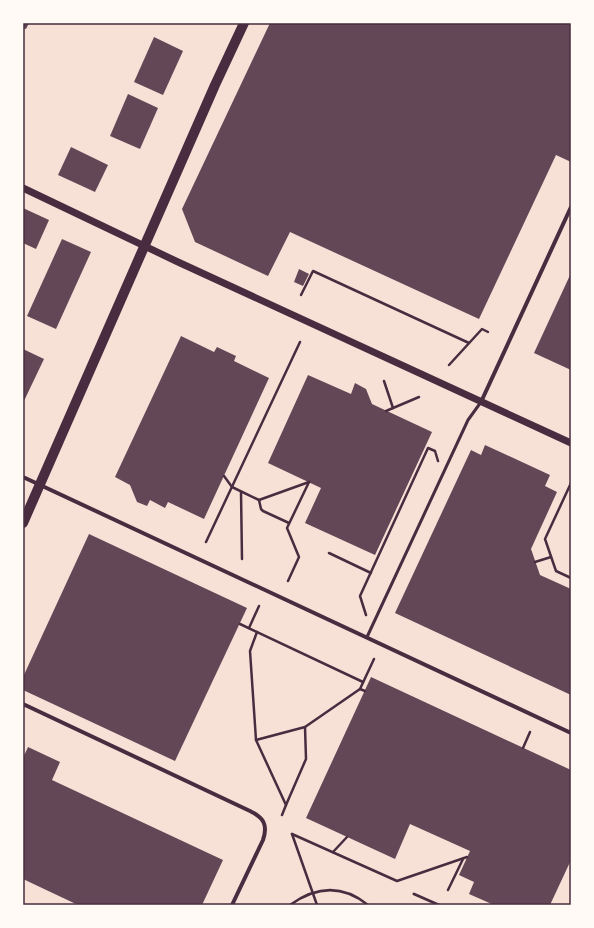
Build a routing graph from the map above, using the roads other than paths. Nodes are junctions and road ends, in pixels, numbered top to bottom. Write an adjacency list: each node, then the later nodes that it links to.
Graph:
1 (244, 23): 4 (main road)
2 (23, 188): 4 (street)
3 (571, 206): 5 (street)
4 (144, 246): 5 (street); 8 (main road)
5 (480, 402): 6 (street); 10 (lane)
6 (571, 443)
7 (23, 477): 8 (street)
8 (40, 484): 9 (main road); 10 (street)
9 (23, 523)
10 (367, 637): 12 (street)
11 (23, 704): 14 (street)
12 (571, 733)
13 (414, 894): 15 (lane)
14 (232, 905)
15 (439, 905)

